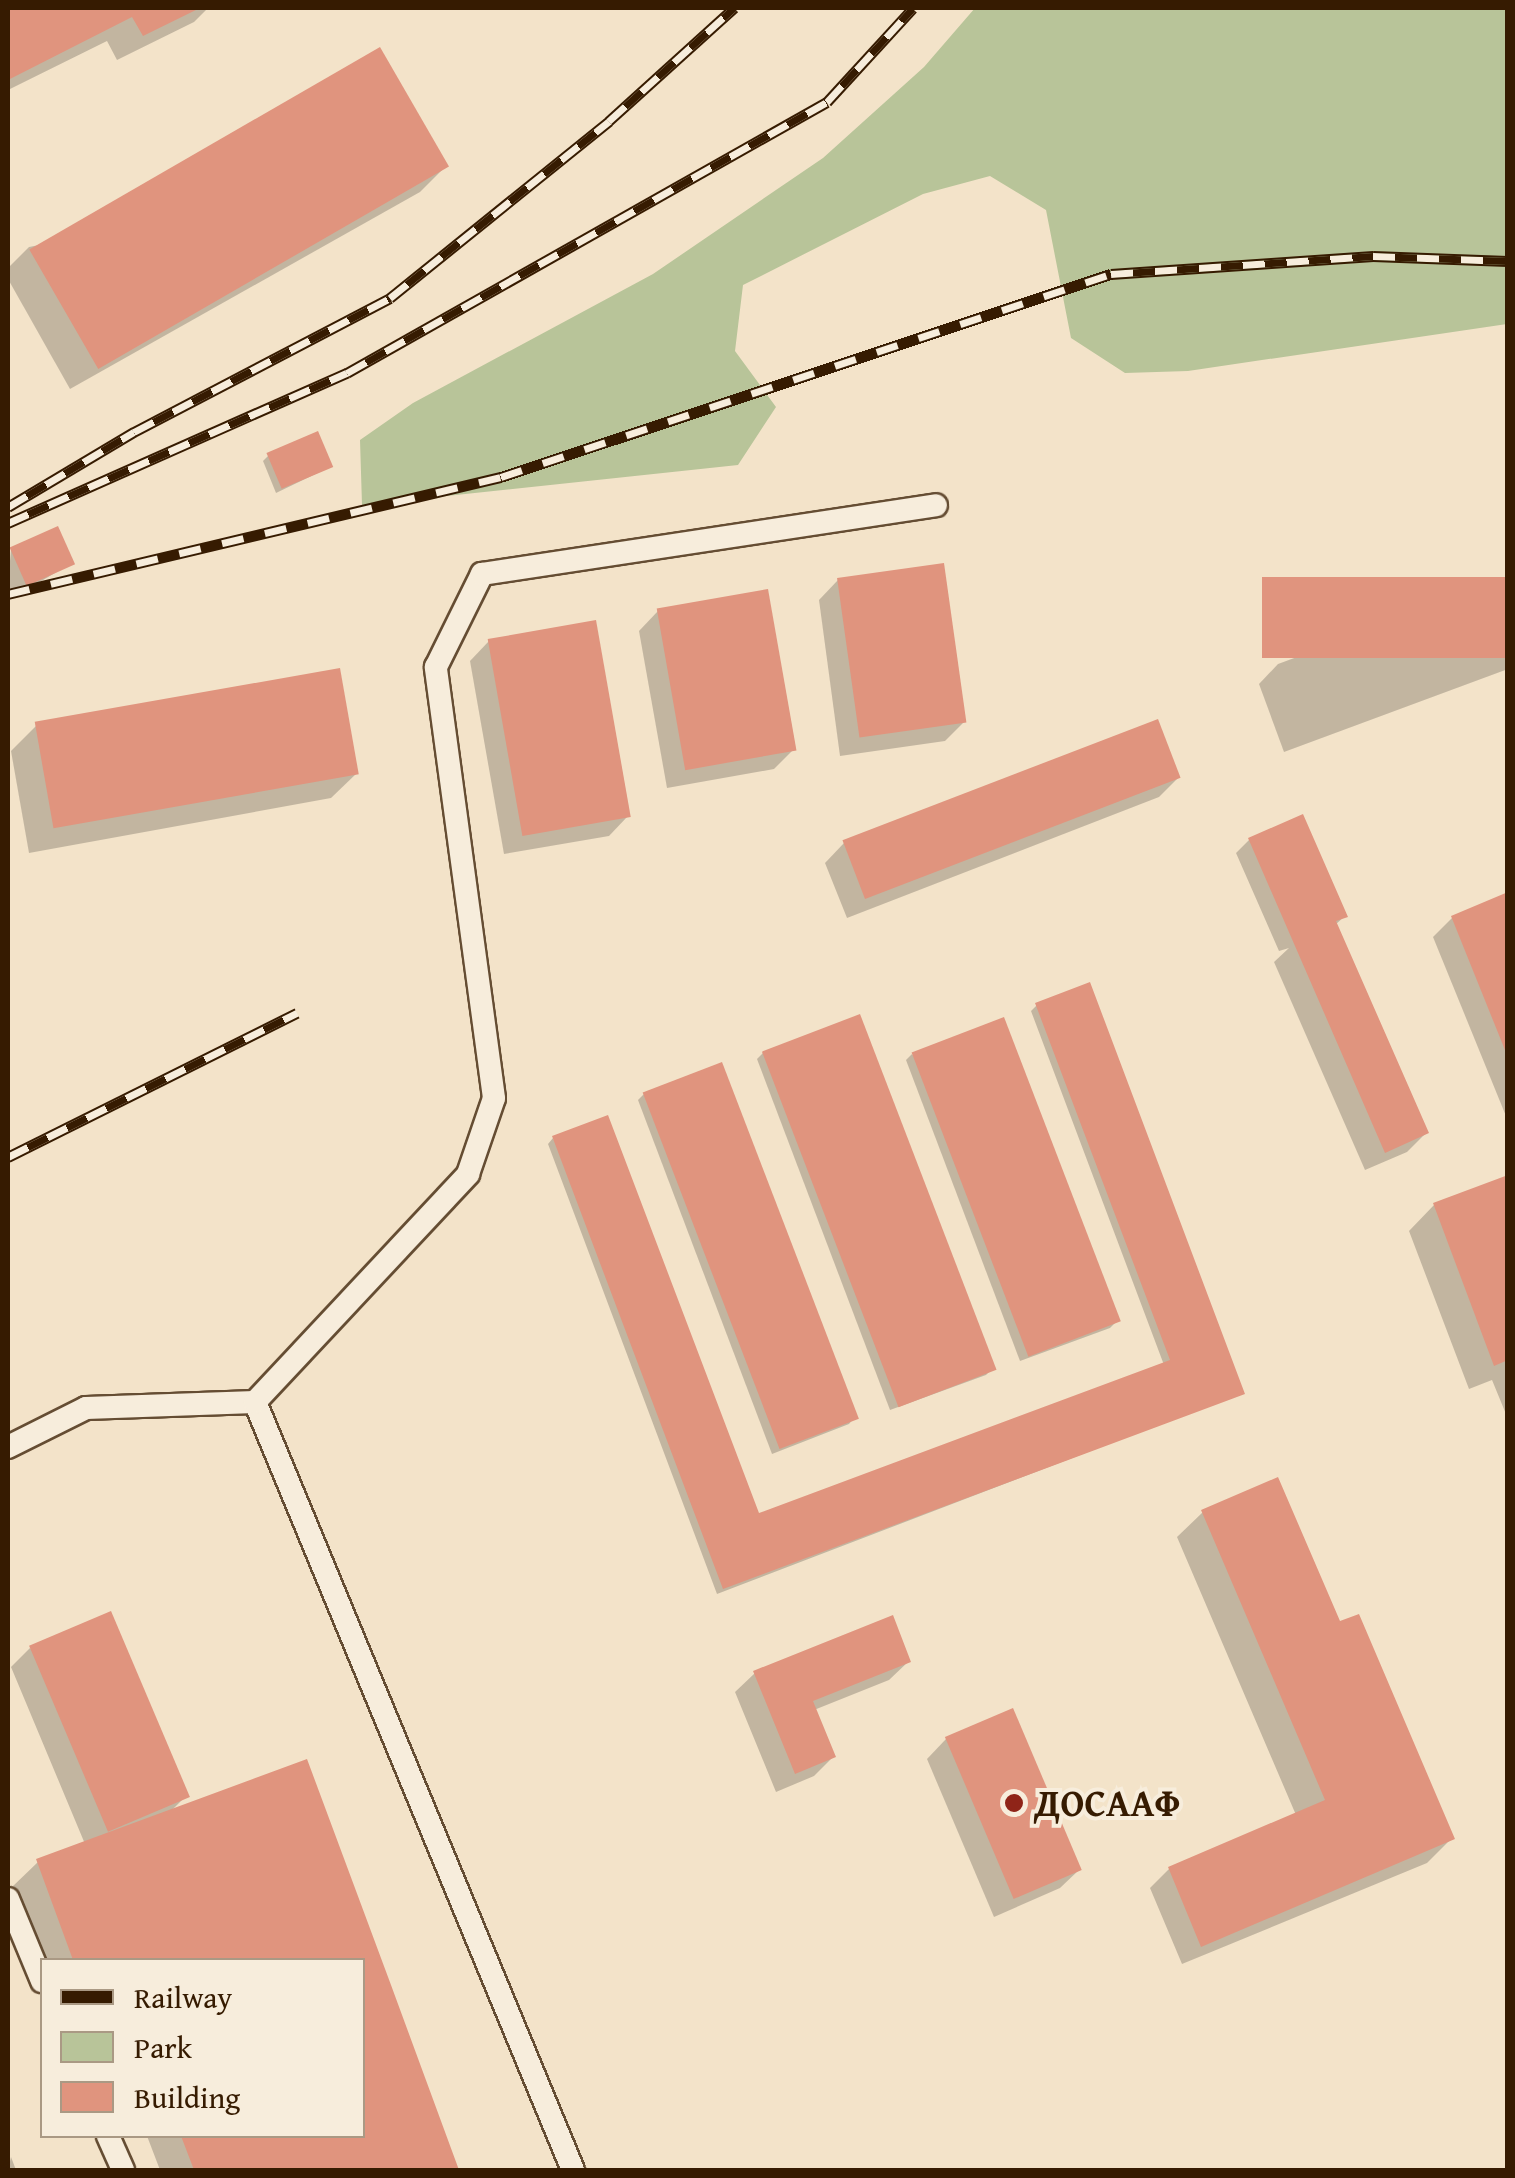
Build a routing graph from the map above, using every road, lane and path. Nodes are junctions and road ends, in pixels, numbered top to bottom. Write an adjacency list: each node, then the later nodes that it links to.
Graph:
1 (936, 505): 2 (lane)
2 (255, 1402): 3 (lane); 8 (lane)
3 (8, 1448)
4 (8, 1899): 5 (lane)
5 (40, 1976)
6 (109, 2138): 7 (lane)
7 (124, 2170)
8 (573, 2170)

